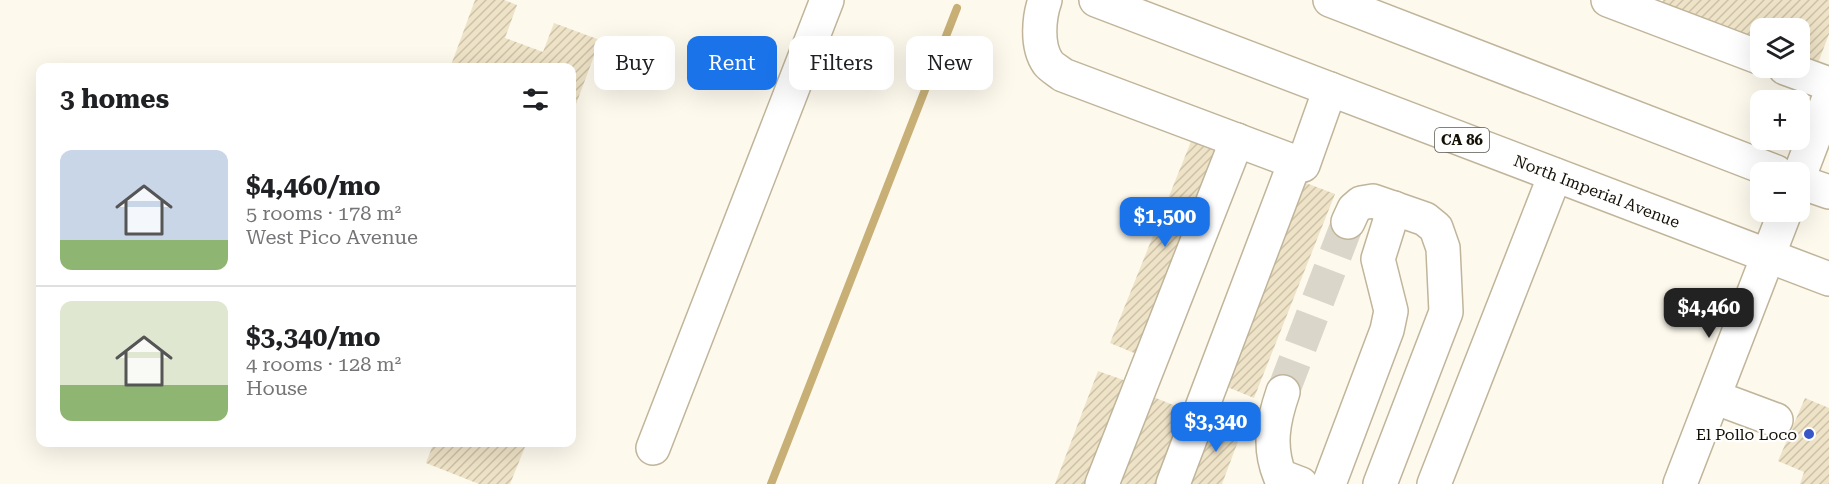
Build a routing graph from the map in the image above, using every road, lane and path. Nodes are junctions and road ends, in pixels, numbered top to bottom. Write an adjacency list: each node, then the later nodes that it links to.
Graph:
1 (827, 0): 26 (main road)
2 (1046, 0): 11 (main road)
3 (1096, 0): 9 (main road, North Imperial Avenue / CA 86)
4 (1330, 0): 13 (main road)
5 (1608, 0): 6 (main road)
6 (1750, 54)
7 (1810, 77): 8 (main road)
8 (1829, 84)
9 (1330, 89): 12 (main road); 15 (main road, North Imperial Avenue / CA 86)
10 (1829, 98): 14 (main road)
11 (1237, 140): 12 (main road); 28 (main road)
12 (1295, 162): 29 (main road)
13 (1750, 162)
14 (1805, 162)
15 (1555, 175): 21 (main road, North Imperial Avenue / CA 86); 32 (main road)
16 (1810, 185): 17 (main road)
17 (1829, 192)
18 (1394, 208): 19 (main road); 30 (main road); 31 (main road)
19 (1348, 222)
20 (1781, 222): 21 (main road)
21 (1768, 257): 22 (main road, North Imperial Avenue / CA 86); 24 (main road)
22 (1829, 279)
23 (1283, 392): 27 (main road)
24 (1714, 397): 25 (main road); 33 (main road)
25 (1776, 420)
26 (653, 448)
27 (1290, 480)
28 (1102, 484)
29 (1173, 484)
30 (1329, 484)
31 (1380, 484)
32 (1434, 484)
33 (1680, 484)

